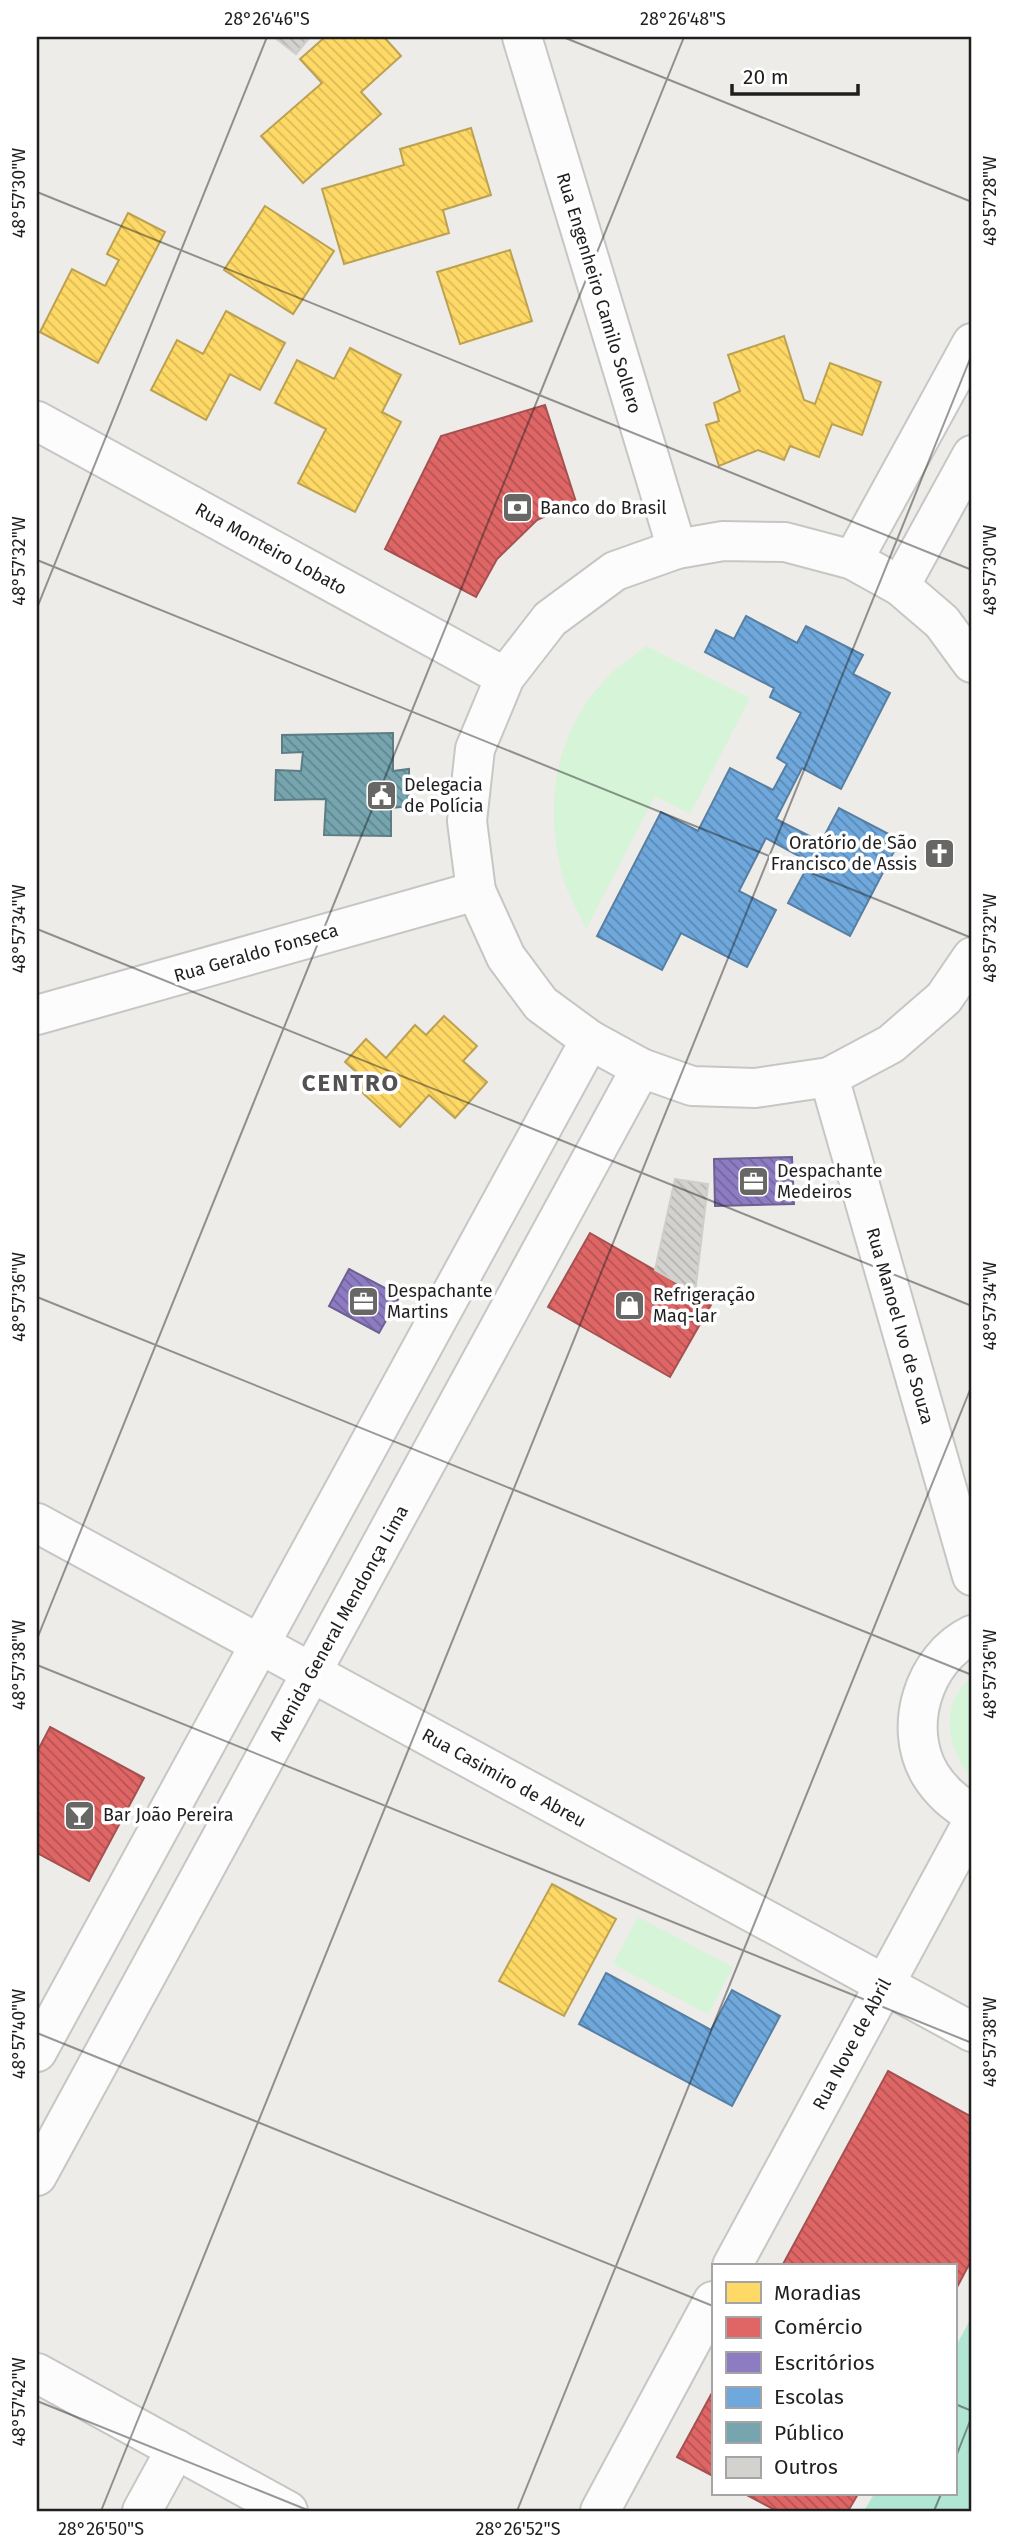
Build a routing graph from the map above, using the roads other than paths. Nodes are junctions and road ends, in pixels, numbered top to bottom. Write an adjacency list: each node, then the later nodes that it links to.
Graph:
1 (522, 37): 5 (street, Rua Engenheiro Camilo Sollero)
2 (972, 343): 6 (street)
3 (37, 421): 9 (street, Rua Monteiro Lobato)
4 (972, 455): 7 (street)
5 (677, 549): 6 (street); 9 (street)
6 (853, 560): 7 (street)
7 (900, 586): 8 (street)
8 (972, 663)
9 (505, 677): 10 (street)
10 (476, 891): 12 (street, Rua Geraldo Fonseca); 13 (street)
11 (972, 957): 15 (street)
12 (37, 1015)
13 (590, 1040): 14 (street); 19 (street)
14 (641, 1069): 15 (street); 20 (street, Avenida General Mendonça Lima)
15 (829, 1077): 17 (street, Rua Manoel Ivo de Souza)
16 (37, 1523): 19 (street, Rua Casimiro de Abreu)
17 (972, 1576)
18 (972, 1635): 21 (street)
19 (260, 1644): 20 (street, Rua Casimiro de Abreu); 25 (street)
20 (312, 1673): 23 (street, Rua Casimiro de Abreu); 26 (street, Avenida General Mendonça Lima)
21 (972, 1814)
22 (972, 1823): 23 (street, Rua Nove de Abril)
23 (885, 1984): 24 (street, Rua Casimiro de Abreu); 27 (street, Rua Nove de Abril)
24 (972, 2032)
25 (37, 2052)
26 (37, 2176)
27 (733, 2264)
28 (712, 2303): 33 (street)
29 (37, 2373): 30 (street)
30 (176, 2449): 31 (street); 32 (street)
31 (142, 2511)
32 (288, 2511)
33 (600, 2511)

